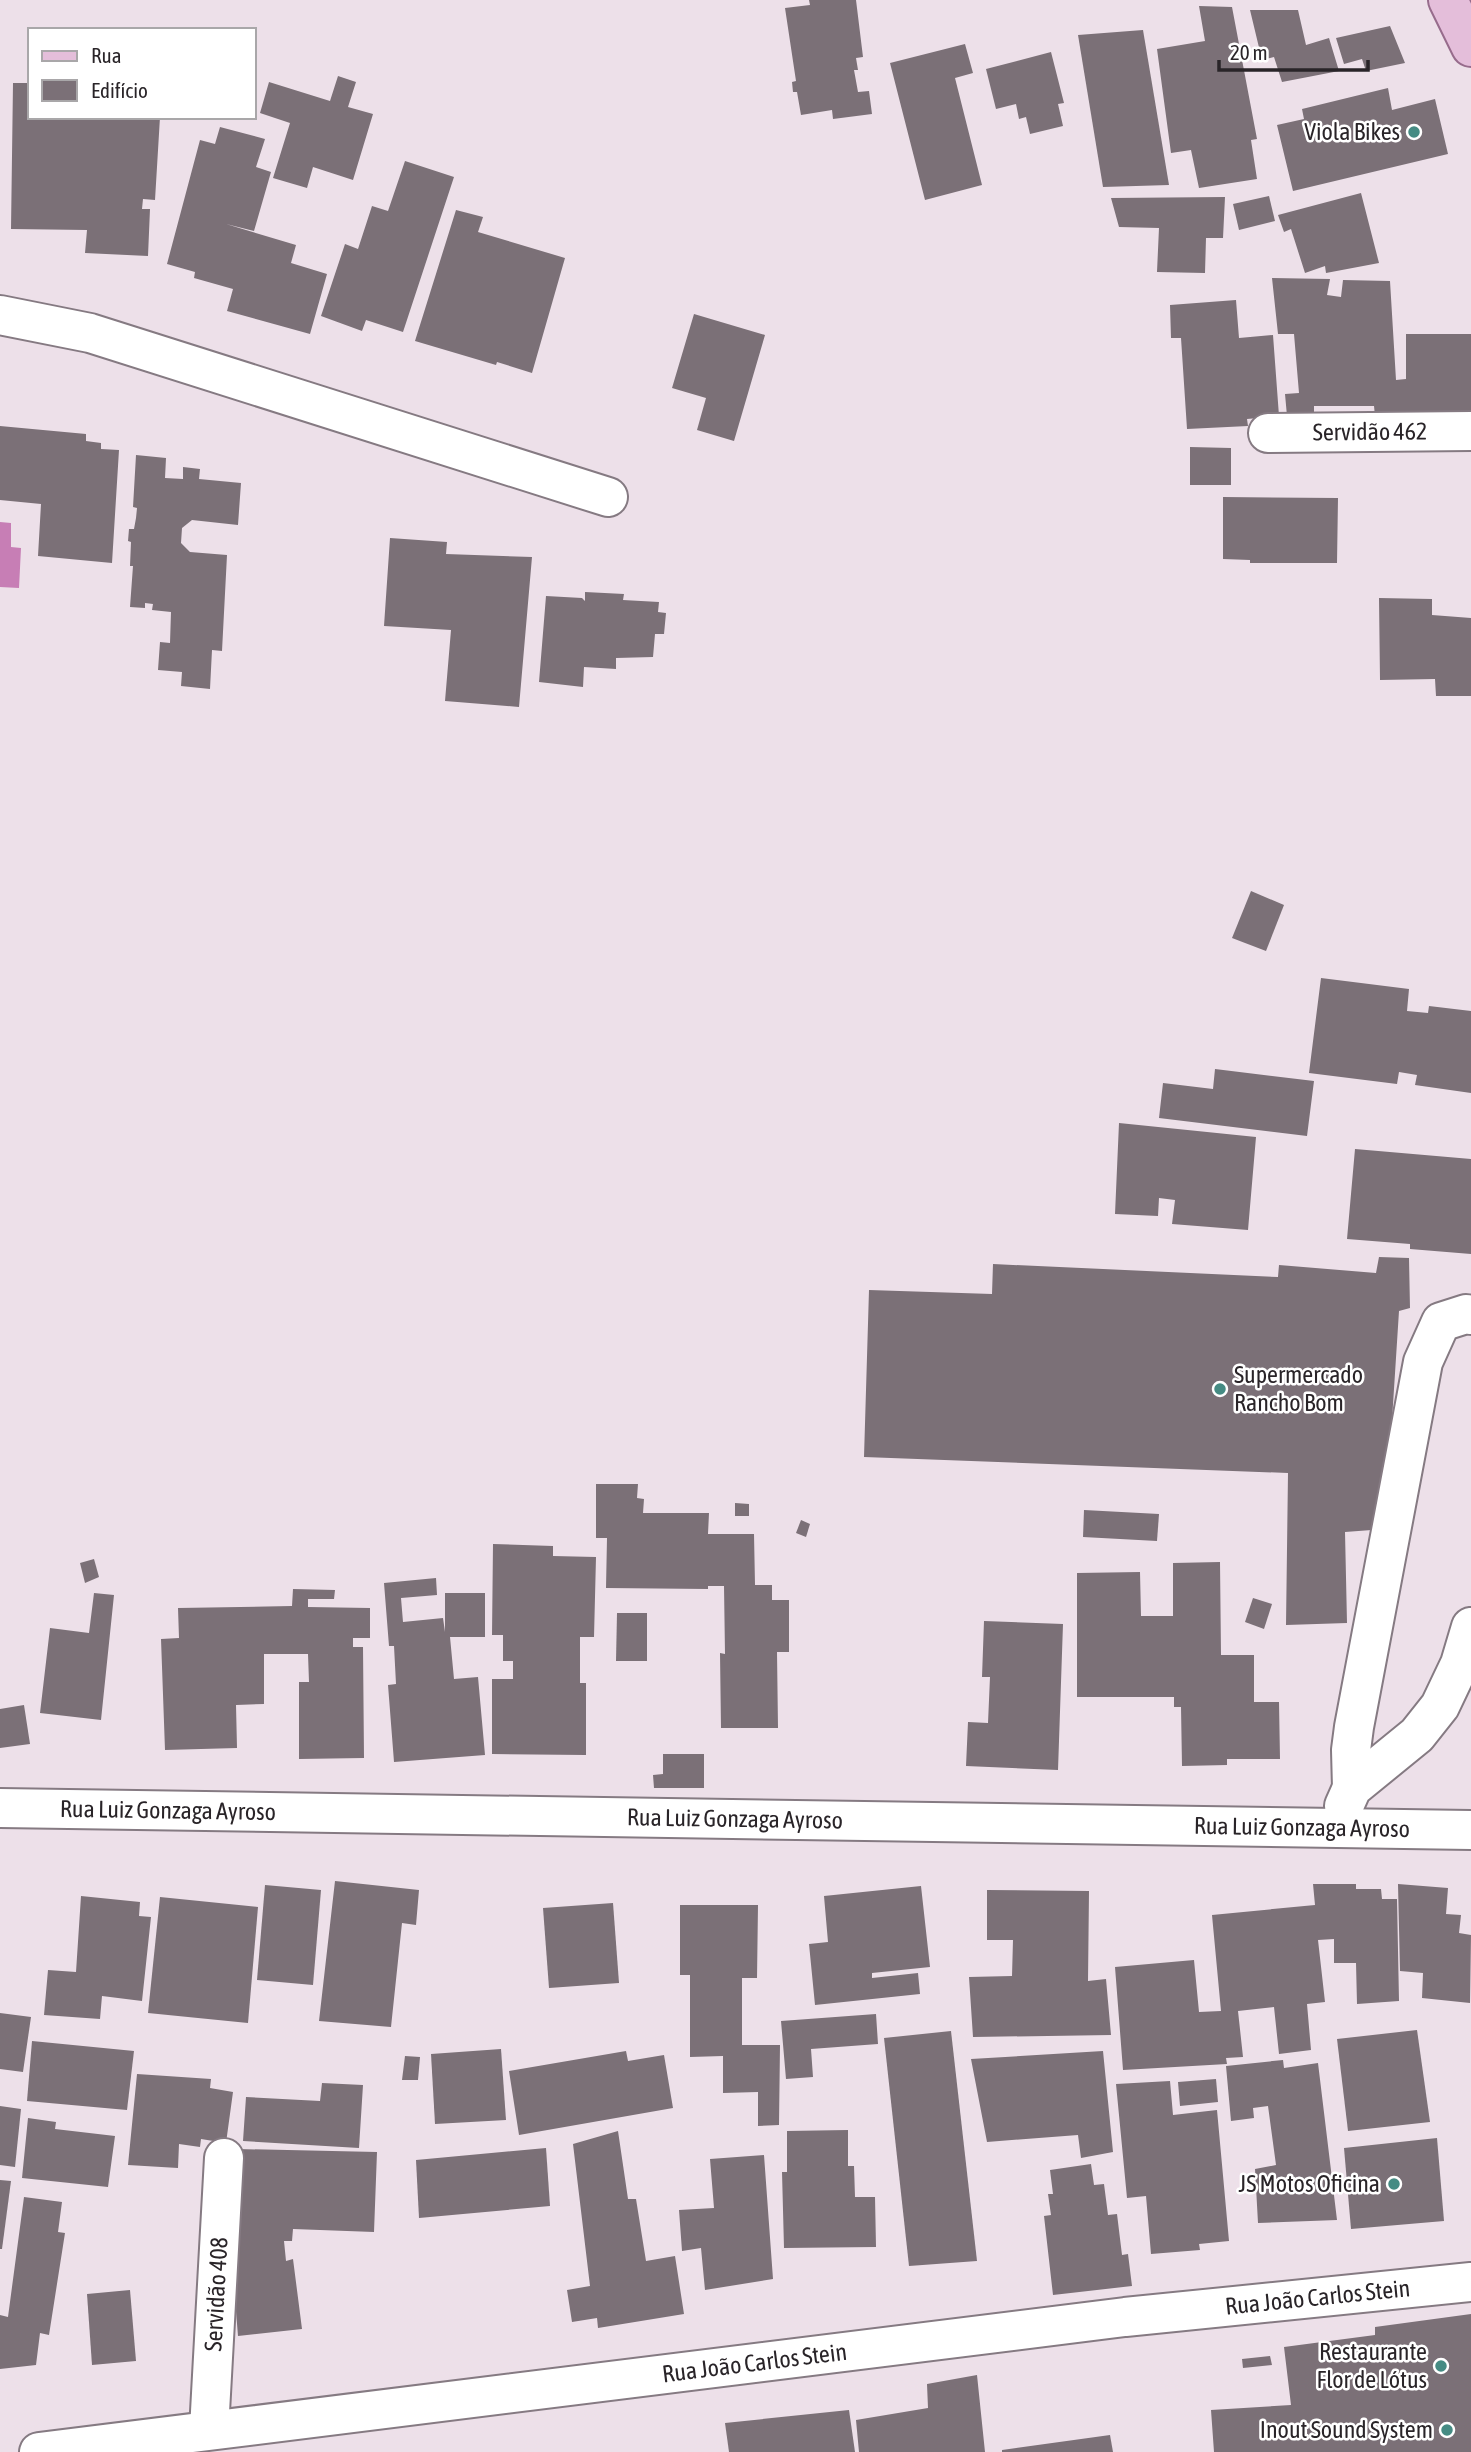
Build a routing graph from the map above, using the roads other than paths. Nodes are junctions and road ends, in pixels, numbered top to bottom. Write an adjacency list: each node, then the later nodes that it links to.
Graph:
1 (1448, 0): 2 (main road)
2 (1471, 47)
3 (0, 315): 6 (street)
4 (1471, 431): 5 (street, Servidão 462)
5 (1268, 433)
6 (608, 497)
7 (1471, 1315): 9 (street)
8 (1471, 1627): 9 (street)
9 (1352, 1788): 11 (street)
10 (0, 1808): 11 (street, Rua Luiz Gonzaga Ayroso)
11 (1334, 1827): 12 (street, Rua Luiz Gonzaga Ayroso)
12 (1471, 1830)
13 (224, 2158): 15 (street, Servidão 408)
14 (1471, 2283): 15 (street, Rua João Carlos Stein)
15 (209, 2430): 16 (street, Rua João Carlos Stein)
16 (39, 2452)

